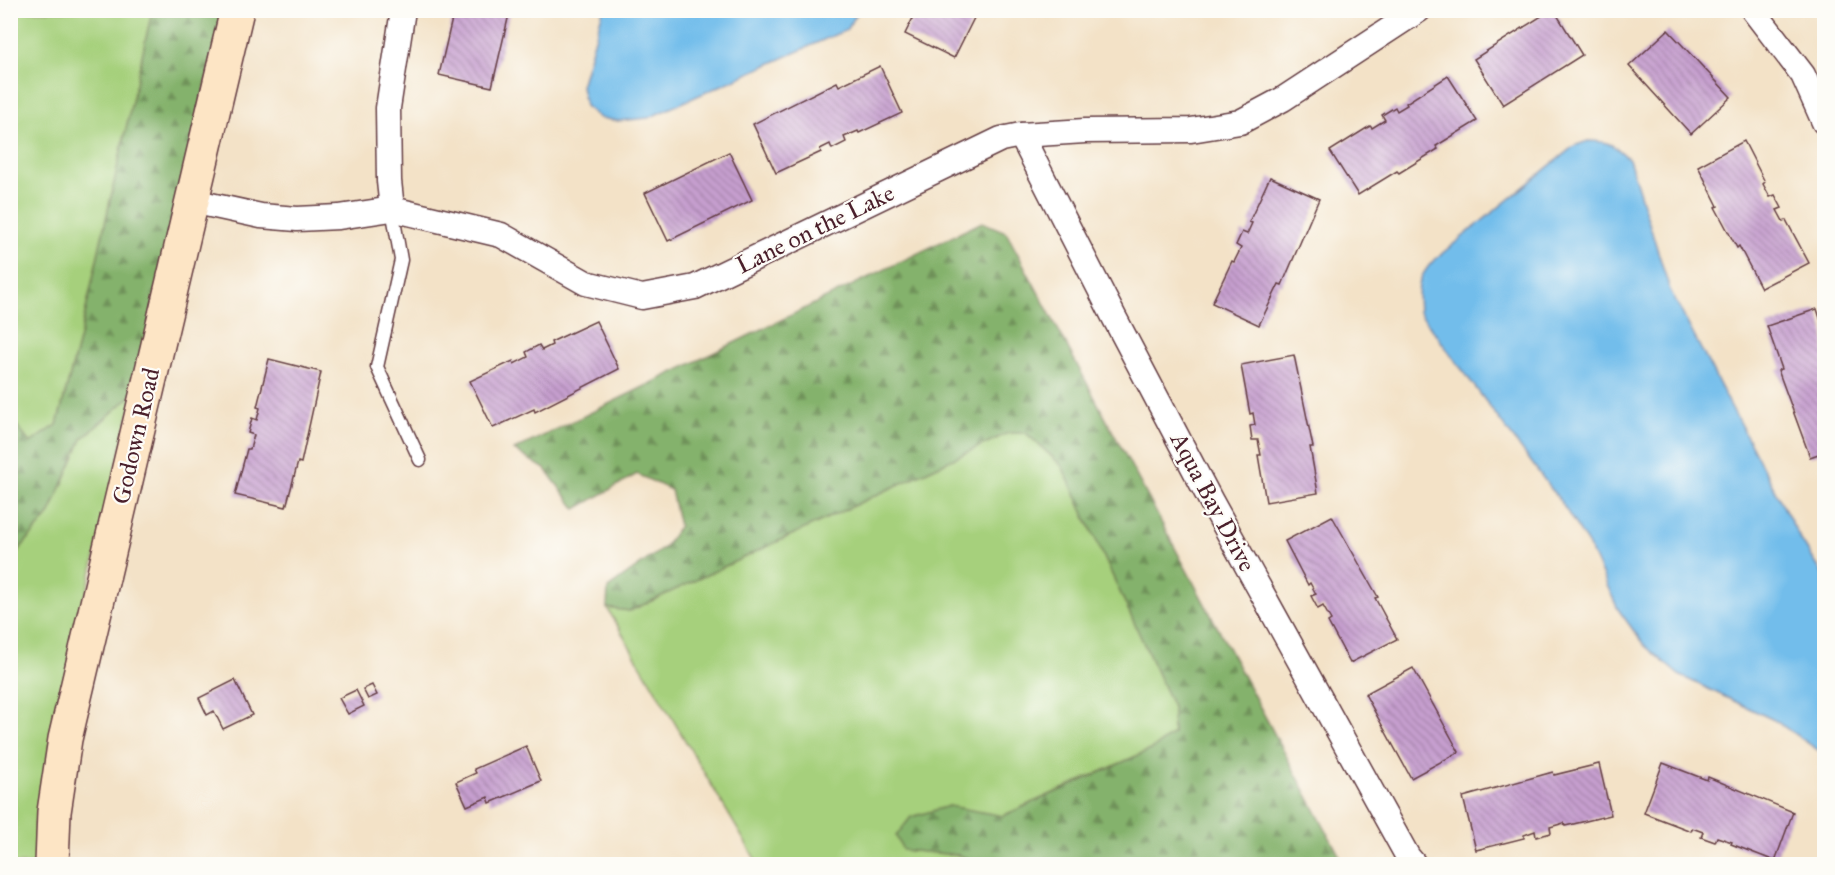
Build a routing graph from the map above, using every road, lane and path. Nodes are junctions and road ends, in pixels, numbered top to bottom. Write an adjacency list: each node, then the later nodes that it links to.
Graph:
1 (237, 10): 7 (main road, Godown Road)
2 (403, 10): 8 (street)
3 (1419, 10): 6 (street, Lane on the Lake)
4 (1753, 10): 5 (street)
5 (1824, 122)
6 (1021, 135): 8 (street, Lane on the Lake); 11 (street, Aqua Bay Drive)
7 (192, 201): 8 (street, Lane on the Lake); 10 (main road, Godown Road)
8 (392, 209): 9 (lane)
9 (420, 460)
10 (52, 864)
11 (1414, 864)

